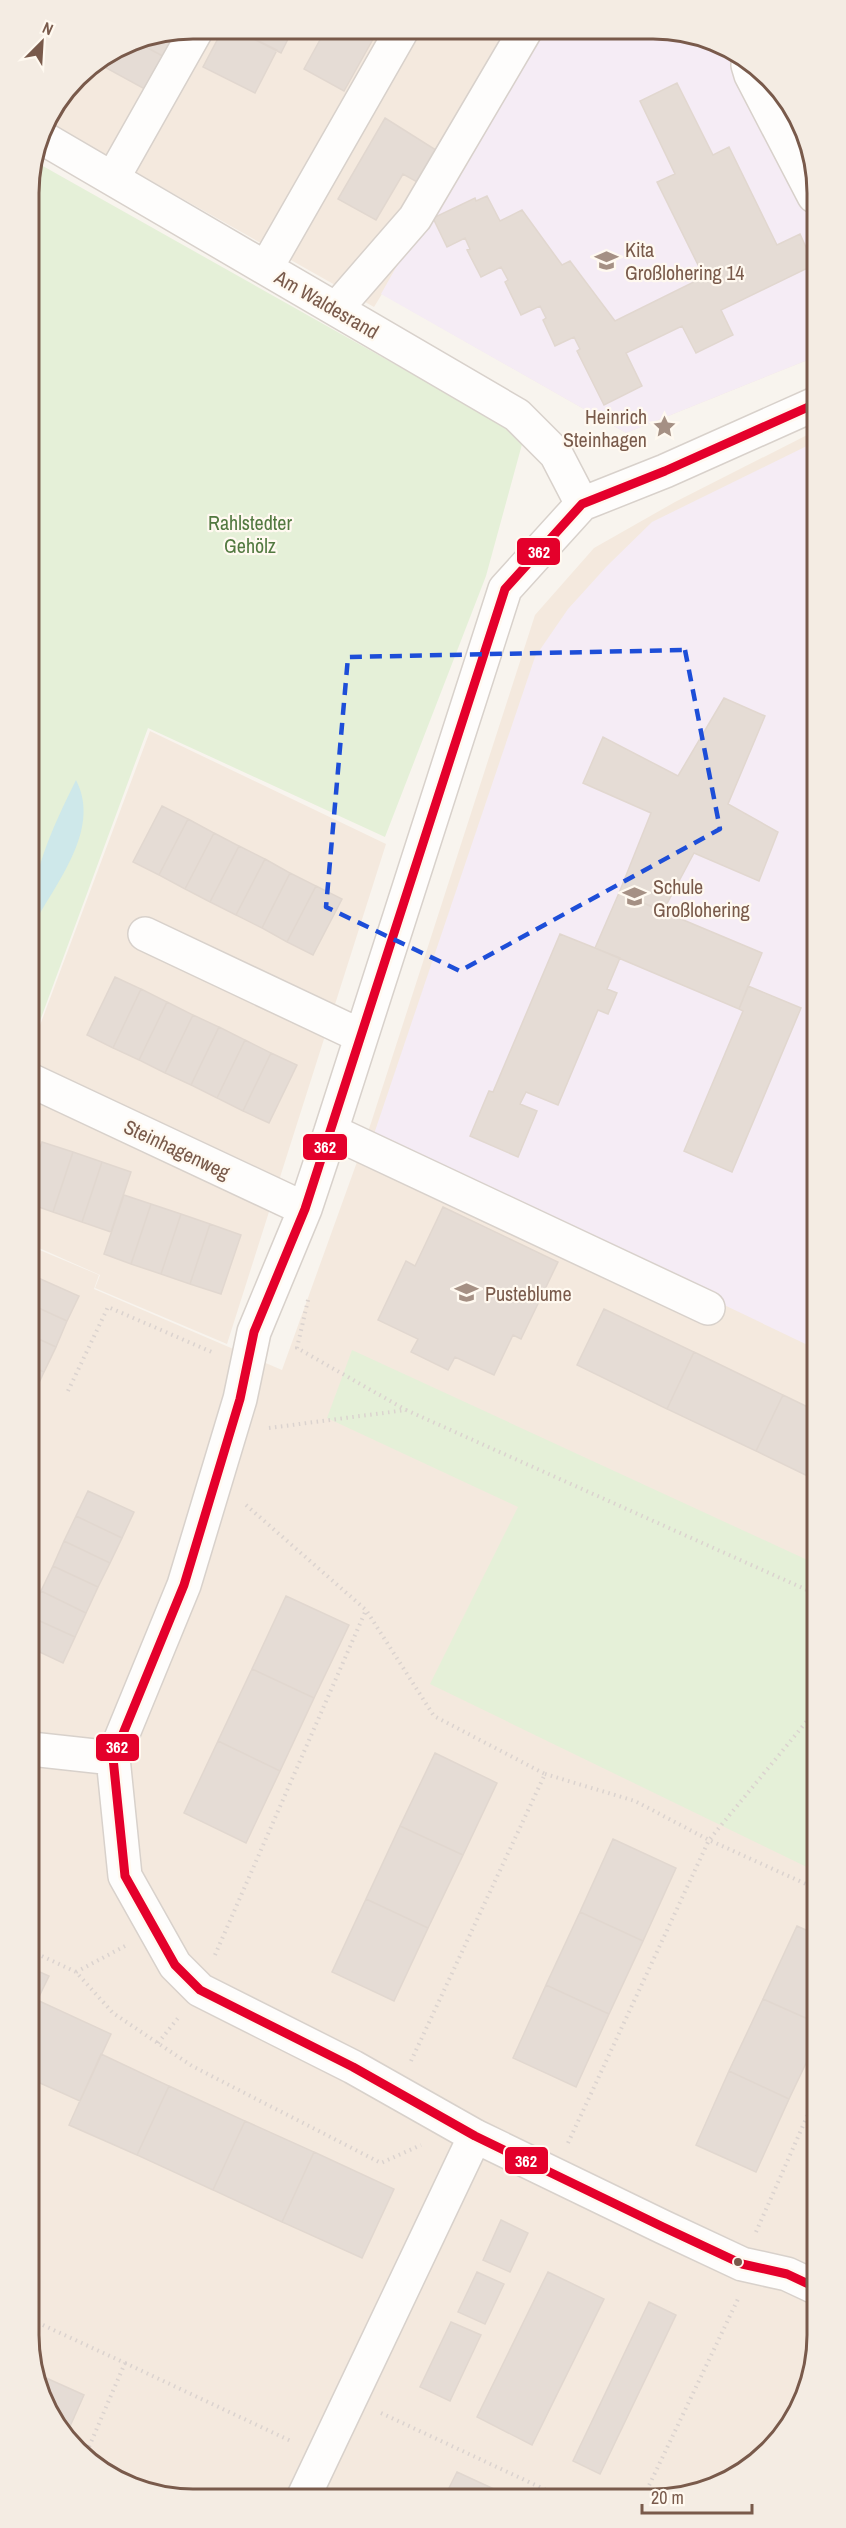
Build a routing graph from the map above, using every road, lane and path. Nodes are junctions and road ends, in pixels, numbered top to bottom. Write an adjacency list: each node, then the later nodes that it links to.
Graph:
1 (191, 39): 6 (street)
2 (397, 39): 8 (street)
3 (520, 39): 9 (street)
4 (751, 74): 7 (street)
5 (48, 141): 6 (street, Am Waldesrand)
6 (113, 178): 8 (street, Am Waldesrand)
7 (807, 182)
8 (266, 268): 9 (street, Am Waldesrand)
9 (336, 309): 11 (street, Am Waldesrand)
10 (807, 408): 11 (street)
11 (582, 504): 13 (street)
12 (145, 934): 13 (street)
13 (362, 1036): 15 (street)
14 (39, 1095): 16 (street, Steinhagenweg)
15 (332, 1131): 16 (street); 18 (street)
16 (305, 1209): 19 (street)
17 (310, 1294): 21 (path)
18 (708, 1308)
19 (246, 1367): 20 (path); 23 (street)
20 (68, 1391)
21 (406, 1410): 22 (path); 24 (path)
22 (269, 1428)
23 (215, 1479): 25 (path); 28 (street)
24 (807, 1590)
25 (366, 1610): 29 (path); 35 (path)
26 (807, 1721): 30 (path)
27 (39, 1750): 28 (street)
28 (113, 1758): 32 (street)
29 (545, 1774): 30 (path); 36 (path)
30 (709, 1840): 31 (path); 39 (path)
31 (807, 1884)
32 (154, 1931): 34 (path); 35 (street)
33 (39, 1955): 34 (path)
34 (76, 1972): 38 (path)
35 (200, 1990): 36 (street)
36 (397, 2092): 38 (street)
37 (807, 2118): 40 (path)
38 (467, 2132): 39 (street); 44 (street)
39 (554, 2173): 40 (street)
40 (742, 2276): 41 (street); 49 (path)
41 (807, 2283)
42 (39, 2323): 43 (path)
43 (126, 2362): 45 (path); 46 (path)
44 (350, 2399): 46 (street); 48 (path)
45 (89, 2448)
46 (323, 2456): 47 (street)
47 (307, 2489)
48 (544, 2489)
49 (647, 2489)

